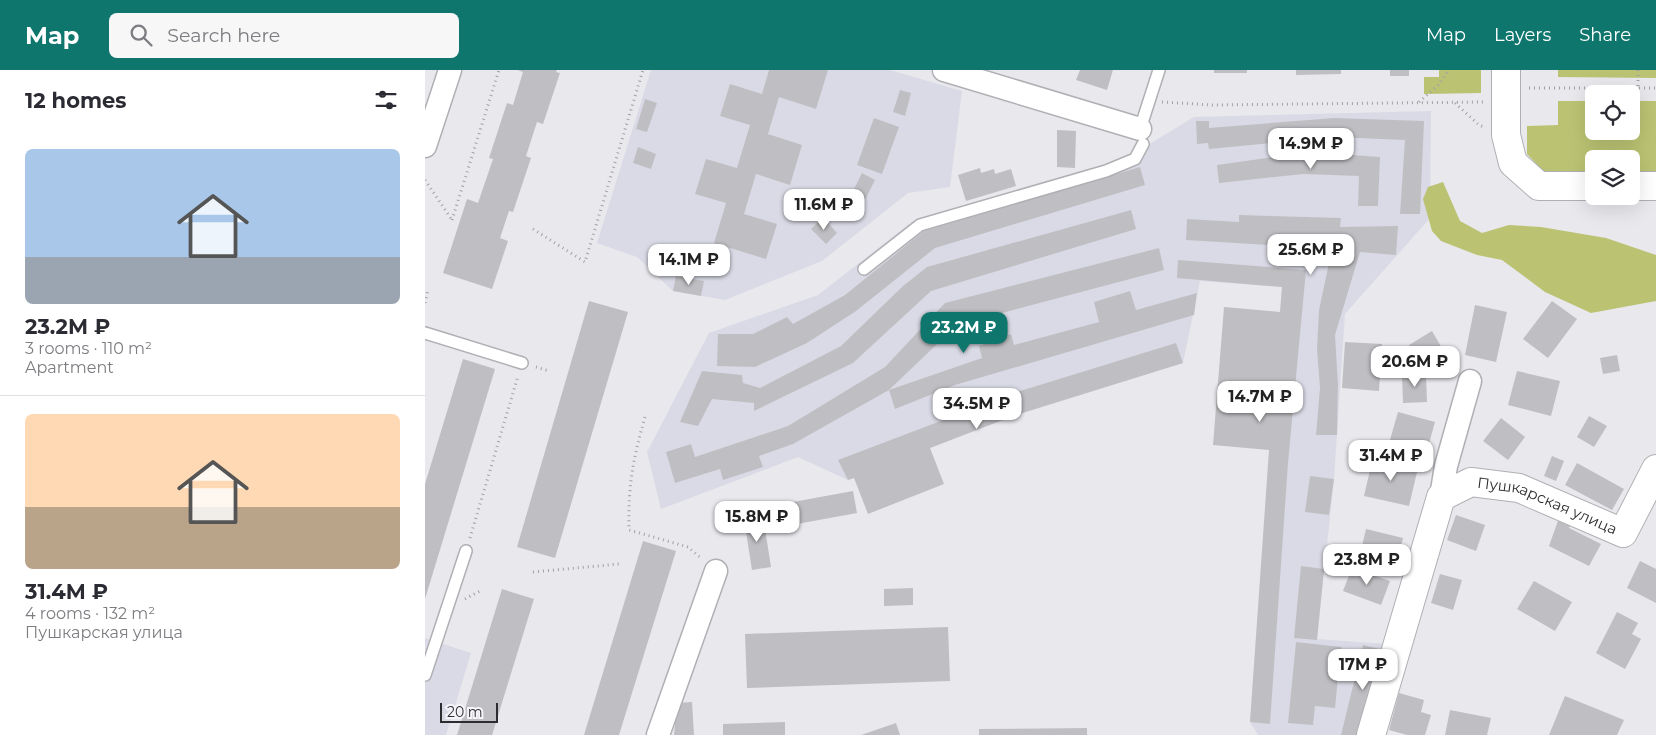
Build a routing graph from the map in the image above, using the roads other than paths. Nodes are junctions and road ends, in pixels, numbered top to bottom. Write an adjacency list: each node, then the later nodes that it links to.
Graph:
1 (450, 70): 6 (street)
2 (944, 70): 5 (street)
3 (1159, 70): 5 (lane)
4 (1506, 86): 7 (street)
5 (1142, 136): 10 (lane)
6 (425, 146)
7 (1585, 186)
8 (1640, 186): 9 (street)
9 (1656, 186)
10 (865, 270)
11 (425, 333): 12 (lane)
12 (522, 363)
13 (1470, 381): 15 (street)
14 (1656, 468): 15 (street, Пушкарская улица)
15 (1441, 497): 20 (street)
16 (466, 550): 18 (lane)
17 (716, 571): 19 (street)
18 (425, 675)
19 (658, 735)
20 (1371, 735)

